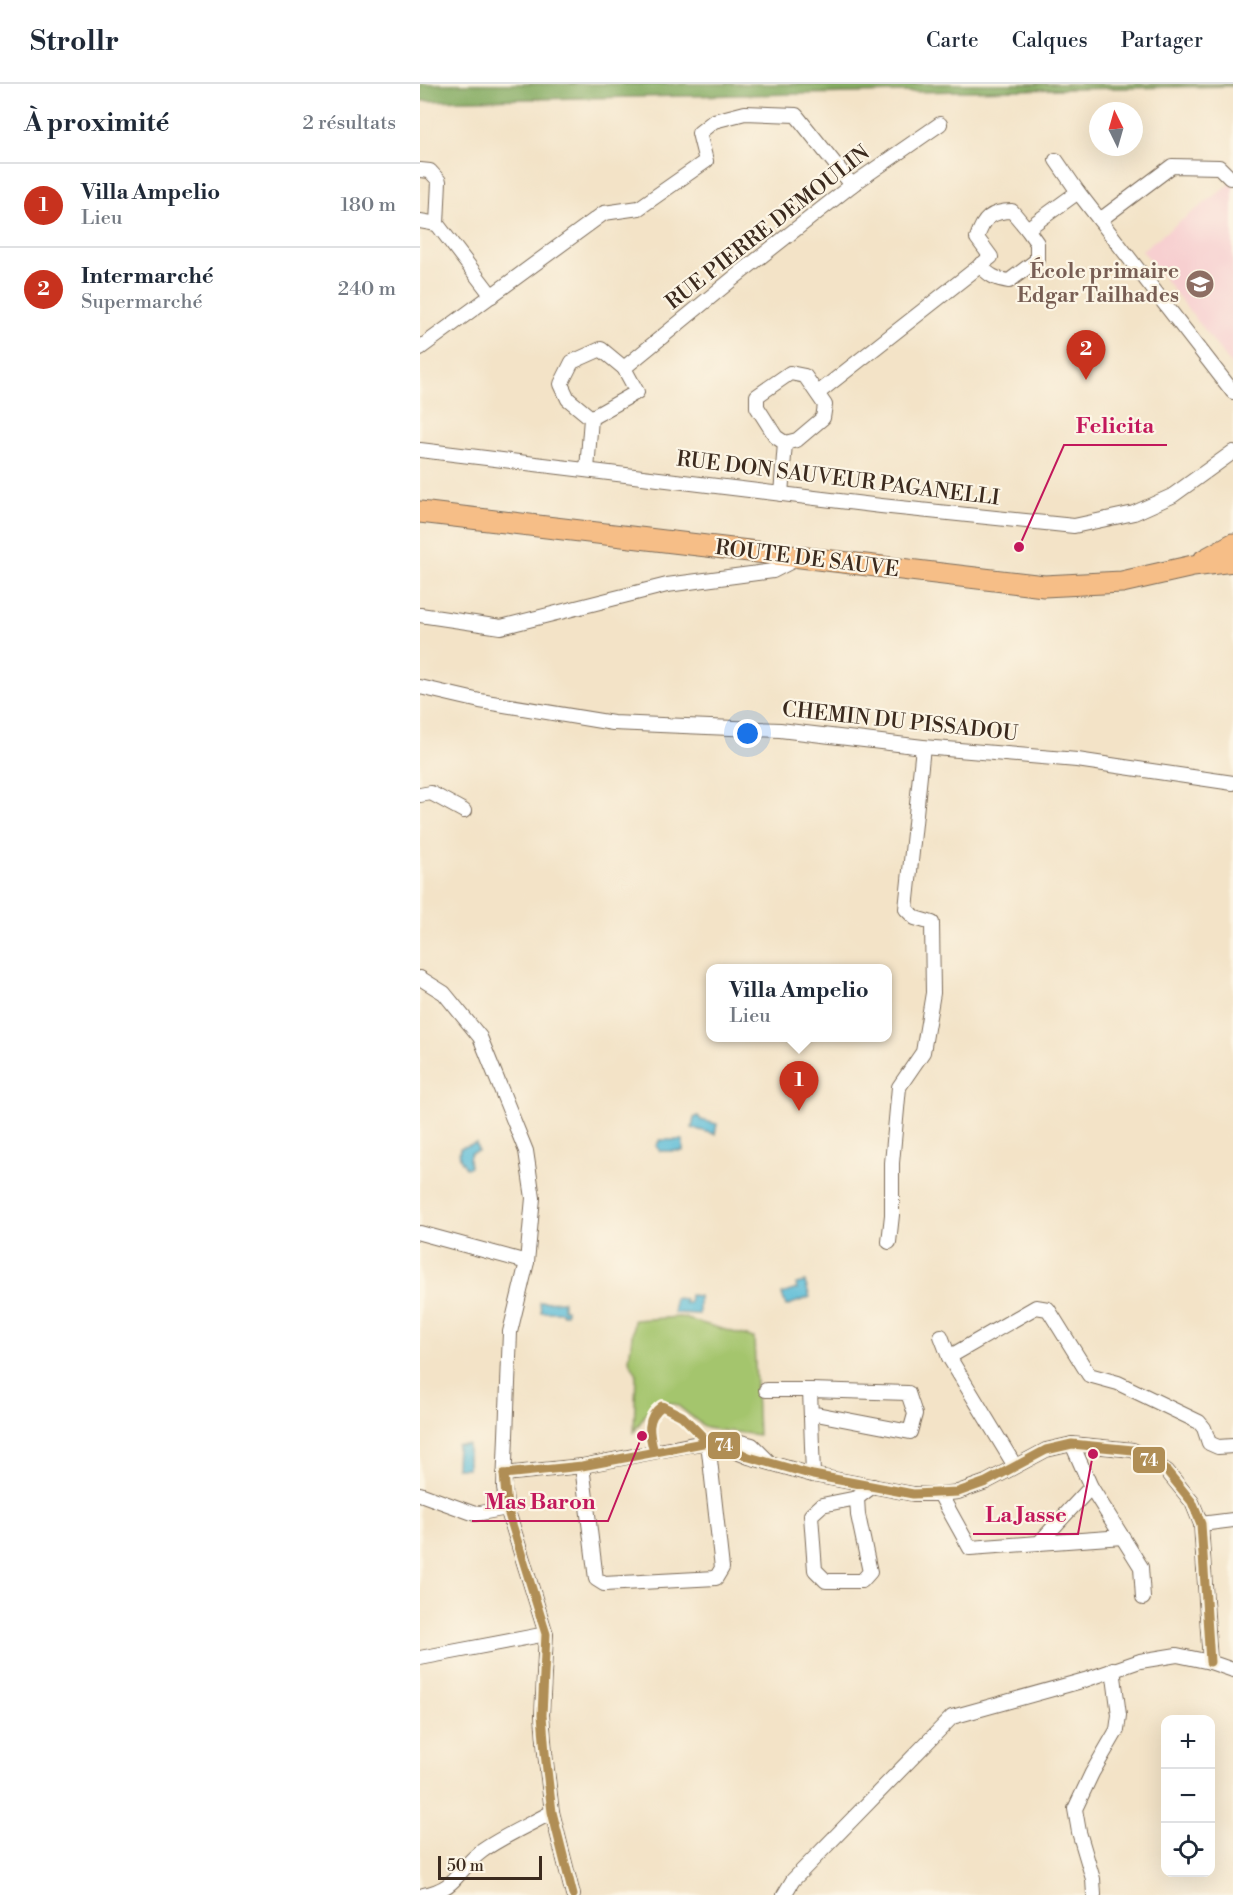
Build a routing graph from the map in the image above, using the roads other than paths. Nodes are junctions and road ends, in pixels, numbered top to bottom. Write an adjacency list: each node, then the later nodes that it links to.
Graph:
1 (940, 124): 5 (street, RUE PIERRE DEMOULIN)
2 (1056, 160): 6 (street)
3 (420, 170): 9 (street)
4 (1230, 178): 7 (street)
5 (852, 185): 12 (street); 14 (street, RUE PIERRE DEMOULIN)
6 (1078, 192): 7 (street); 10 (street)
7 (1100, 220): 15 (street)
8 (420, 221): 9 (street)
9 (437, 224): 12 (street)
10 (1027, 229): 11 (street); 11 (street)
11 (980, 265): 16 (street)
12 (492, 296): 13 (street)
13 (420, 348)
14 (624, 368): 17 (street); 17 (street)
15 (1233, 392)
16 (818, 393): 18 (street); 18 (street)
17 (591, 418): 21 (street)
18 (786, 443): 22 (street)
19 (420, 450): 21 (street, RUE DON SAUVEUR PAGANELLI)
20 (1233, 452): 22 (street, RUE DON SAUVEUR PAGANELLI)
21 (587, 470): 22 (street, RUE DON SAUVEUR PAGANELLI)
22 (782, 494)
23 (420, 512): 25 (main road, ROUTE DE SAUVE)
24 (1233, 543): 27 (main road, ROUTE DE SAUVE)
25 (798, 558): 27 (main road, ROUTE DE SAUVE); 28 (street)
26 (1233, 561): 27 (main road, ROUTE DE SAUVE)
27 (1193, 566)
28 (420, 615)
29 (420, 687): 30 (street, CHEMIN DU PISSADOU)
30 (923, 747): 31 (street, CHEMIN DU PISSADOU); 36 (street)
31 (1233, 783)
32 (420, 795): 33 (street)
33 (464, 811)
34 (420, 978): 37 (street)
35 (420, 1233): 37 (street)
36 (889, 1242)
37 (527, 1262): 48 (street)
38 (941, 1336): 39 (street)
39 (949, 1357): 45 (street); 47 (street)
40 (766, 1390): 41 (street)
41 (810, 1390): 42 (street); 42 (street)
42 (811, 1413): 49 (street)
43 (715, 1443): 46 (street); 46 (street); 49 (street)
44 (1072, 1444): 47 (street); 51 (street); 57 (street)
45 (1233, 1446)
46 (582, 1466): 48 (street)
47 (1016, 1466): 53 (street)
48 (504, 1474): 55 (street)
49 (813, 1475): 50 (street)
50 (873, 1486): 53 (street); 54 (street)
51 (1091, 1487): 58 (street); 59 (street)
52 (420, 1494): 55 (street)
53 (940, 1494): 59 (street)
54 (857, 1498): 54 (street)
55 (507, 1508): 61 (street)
56 (1233, 1520): 57 (street)
57 (1201, 1524): 63 (street)
58 (1123, 1537): 59 (street); 60 (street)
59 (1038, 1543)
60 (1143, 1598)
61 (546, 1634): 62 (street); 66 (street)
62 (420, 1658)
63 (1210, 1662): 64 (street); 65 (street)
64 (1113, 1669): 69 (street); 70 (street)
65 (1233, 1670)
66 (552, 1812): 67 (street); 68 (street)
67 (423, 1895)
68 (573, 1895)
69 (784, 1895)
70 (1094, 1895)

